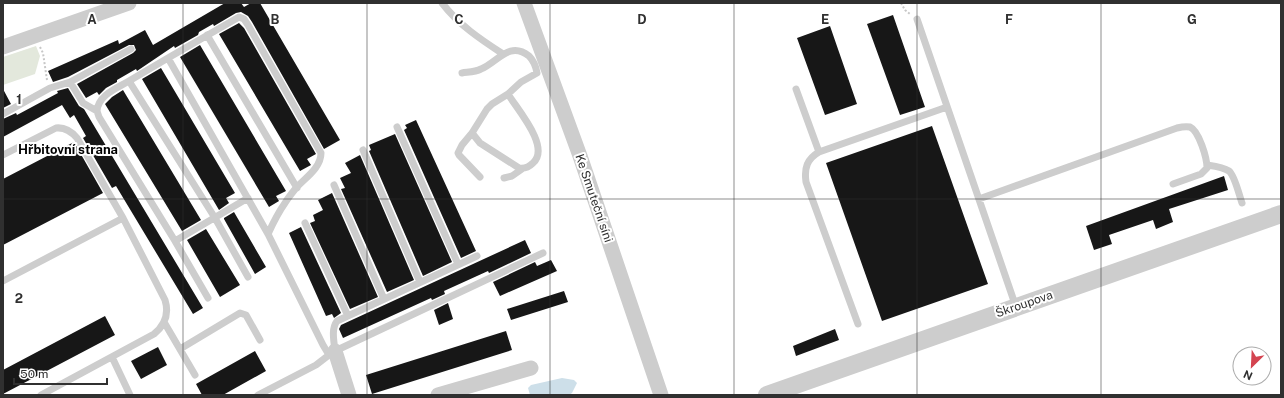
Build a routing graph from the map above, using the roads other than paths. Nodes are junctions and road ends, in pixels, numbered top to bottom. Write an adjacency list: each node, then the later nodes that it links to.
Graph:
1 (129, 3): 6 (street)
2 (442, 3): 8 (lane)
3 (524, 3): 12 (street, Ke Smuteční síni)
4 (916, 19): 17 (lane)
5 (207, 35): 9 (lane); 31 (lane); 31 (lane)
6 (3, 47)
7 (131, 49): 14 (lane)
8 (503, 54): 10 (lane); 11 (lane)
9 (168, 58): 13 (lane); 32 (lane)
10 (462, 73)
11 (537, 73): 12 (lane); 16 (lane)
12 (552, 80): 65 (street, Ke Smuteční síni)
13 (129, 81): 18 (lane); 37 (lane)
14 (70, 82): 18 (lane); 19 (lane)
15 (796, 89): 23 (lane)
16 (508, 94): 21 (lane); 26 (lane)
17 (947, 107): 23 (lane); 33 (lane)
18 (97, 111): 40 (lane)
19 (3, 114)
20 (397, 127): 43 (lane)
21 (472, 133): 26 (lane); 27 (lane)
22 (363, 150): 46 (lane)
23 (819, 152): 52 (lane)
24 (3, 155): 36 (lane)
25 (1207, 165): 29 (lane); 33 (lane); 34 (lane)
26 (522, 169): 28 (lane)
27 (480, 177)
28 (504, 178)
29 (1173, 184)
30 (334, 185): 48 (lane)
31 (297, 188): 39 (lane)
32 (248, 198): 37 (lane); 39 (lane)
33 (979, 199): 49 (lane)
34 (1242, 203)
35 (1281, 214): 49 (street, Škroupova)
36 (123, 218): 45 (lane); 51 (lane)
37 (215, 218): 40 (lane); 44 (lane)
38 (306, 223): 50 (lane)
39 (268, 234): 55 (lane)
40 (175, 241): 47 (lane)
41 (543, 253): 55 (lane)
42 (477, 256): 43 (lane)
43 (458, 264): 46 (lane)
44 (248, 277)
45 (3, 281)
46 (420, 282): 48 (lane)
47 (208, 298)
48 (384, 299): 50 (lane)
49 (1016, 307): 66 (street, Škroupova)
50 (348, 316): 55 (lane)
51 (164, 322): 54 (lane); 56 (lane)
52 (858, 324)
53 (260, 340): 54 (lane)
54 (180, 349): 58 (lane)
55 (332, 353): 62 (lane); 63 (street)
56 (112, 357): 59 (lane); 61 (lane)
57 (531, 368): 64 (street)
58 (196, 375)
59 (54, 392): 60 (lane)
60 (41, 395)
61 (130, 395)
62 (258, 395)
63 (349, 395)
64 (438, 395)
65 (660, 395)
66 (767, 395)

